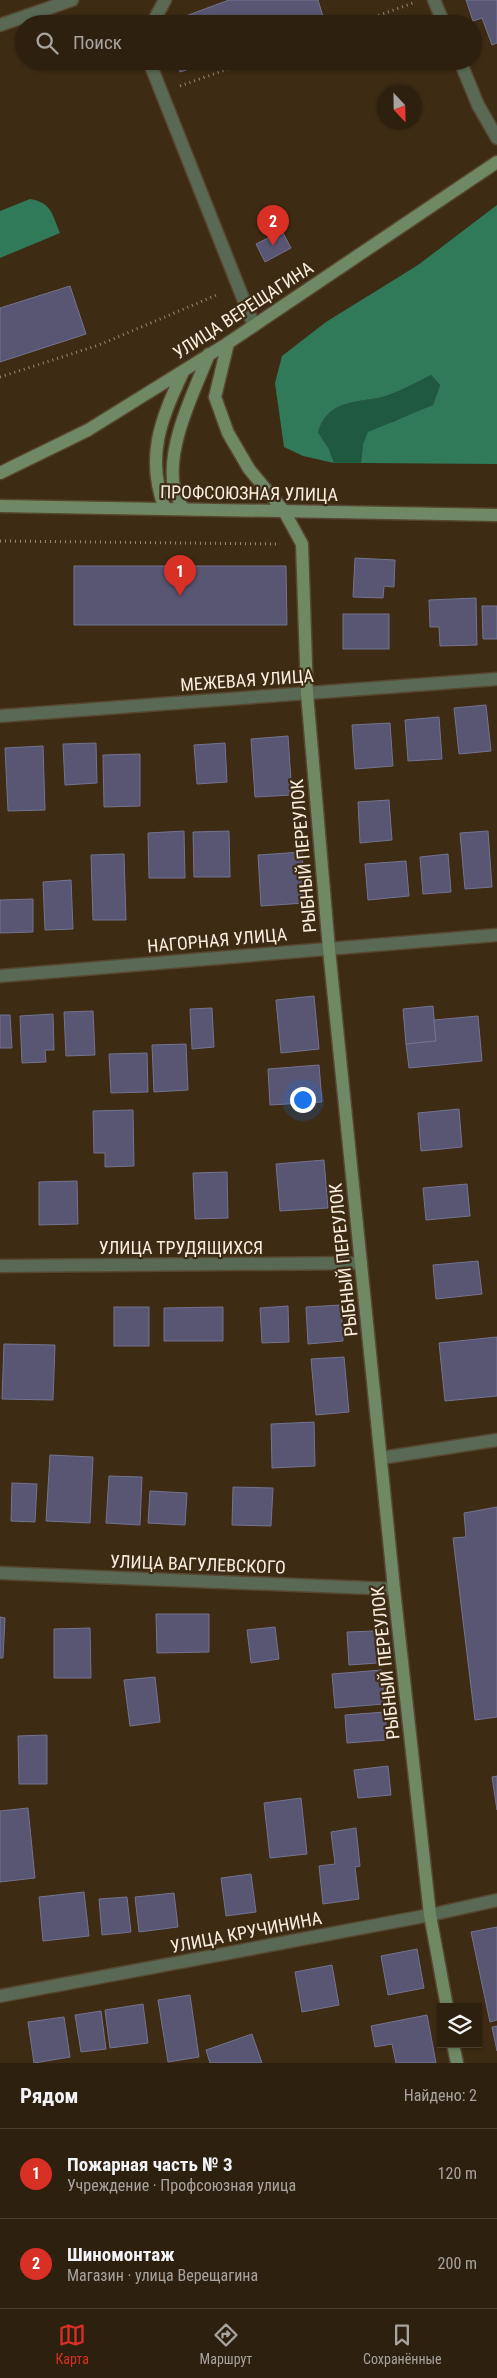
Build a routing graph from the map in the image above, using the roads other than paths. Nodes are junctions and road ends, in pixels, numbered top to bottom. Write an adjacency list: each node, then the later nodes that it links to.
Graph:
1 (72, 0): 4 (street)
2 (164, 0): 5 (street)
3 (434, 0): 6 (street)
4 (29, 15)
5 (156, 15)
6 (440, 15)
7 (15, 20): 8 (street)
8 (0, 25)
9 (152, 70): 13 (street)
10 (464, 70): 11 (street)
11 (497, 138)
12 (497, 162): 13 (street, УЛИЦА ВЕРЕЩАГИНА)
13 (254, 326): 14 (street, УЛИЦА ВЕРЕЩАГИНА)
14 (228, 343): 15 (street, УЛИЦА ВЕРЕЩАГИНА); 21 (street, РЫБНЫЙ ПЕРЕУЛОК)
15 (209, 354): 16 (street, УЛИЦА ВЕРЕЩАГИНА); 20 (street)
16 (183, 372): 17 (street, УЛИЦА ВЕРЕЩАГИНА); 19 (street)
17 (0, 473)
18 (0, 506): 19 (street, ПРОФСОЮЗНАЯ УЛИЦА)
19 (165, 508): 20 (street, ПРОФСОЮЗНАЯ УЛИЦА)
20 (183, 509): 21 (street, ПРОФСОЮЗНАЯ УЛИЦА)
21 (284, 511): 22 (street, ПРОФСОЮЗНАЯ УЛИЦА); 24 (street, РЫБНЫЙ ПЕРЕУЛОК)
22 (497, 515)
23 (497, 680): 24 (street, МЕЖЕВАЯ УЛИЦА)
24 (306, 693): 25 (street, МЕЖЕВАЯ УЛИЦА); 27 (street, РЫБНЫЙ ПЕРЕУЛОК)
25 (0, 716)
26 (497, 935): 27 (street, НАГОРНАЯ УЛИЦА)
27 (329, 949): 28 (street, НАГОРНАЯ УЛИЦА); 29 (street, РЫБНЫЙ ПЕРЕУЛОК)
28 (0, 976)
29 (361, 1263): 30 (street, УЛИЦА ТРУДЯЩИХСЯ); 32 (street, РЫБНЫЙ ПЕРЕУЛОК)
30 (0, 1266)
31 (497, 1440): 32 (street)
32 (381, 1458): 34 (street, РЫБНЫЙ ПЕРЕУЛОК)
33 (0, 1573): 34 (street, УЛИЦА ВАГУЛЕВСКОГО)
34 (394, 1589): 36 (street, РЫБНЫЙ ПЕРЕУЛОК)
35 (497, 1900): 36 (street, УЛИЦА КРУЧИНИНА)
36 (430, 1915): 37 (street, УЛИЦА КРУЧИНИНА); 38 (street, РЫБНЫЙ ПЕРЕУЛОК)
37 (0, 1996)
38 (446, 2003)
39 (454, 2048): 40 (street)
40 (457, 2063)

